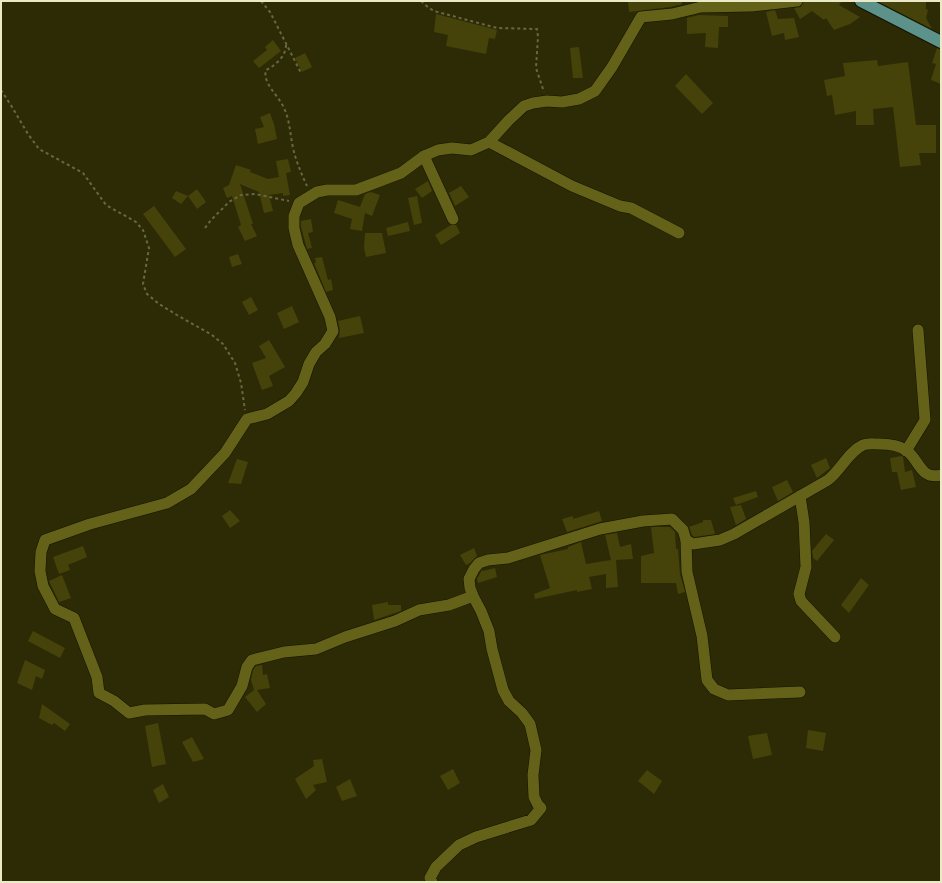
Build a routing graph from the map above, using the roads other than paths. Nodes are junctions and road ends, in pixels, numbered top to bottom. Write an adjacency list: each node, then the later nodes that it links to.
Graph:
1 (797, 1): 4 (street)
2 (861, 1): 3 (main road)
3 (941, 42)
4 (489, 142): 5 (street); 7 (street)
5 (424, 156): 6 (street); 13 (street)
6 (453, 219)
7 (679, 233)
8 (918, 330): 9 (street)
9 (906, 450): 10 (street); 11 (street)
10 (941, 475)
11 (800, 496): 12 (street); 14 (street)
12 (686, 540): 13 (street); 15 (street)
13 (473, 596): 16 (street)
14 (835, 637)
15 (800, 692)
16 (432, 882)

